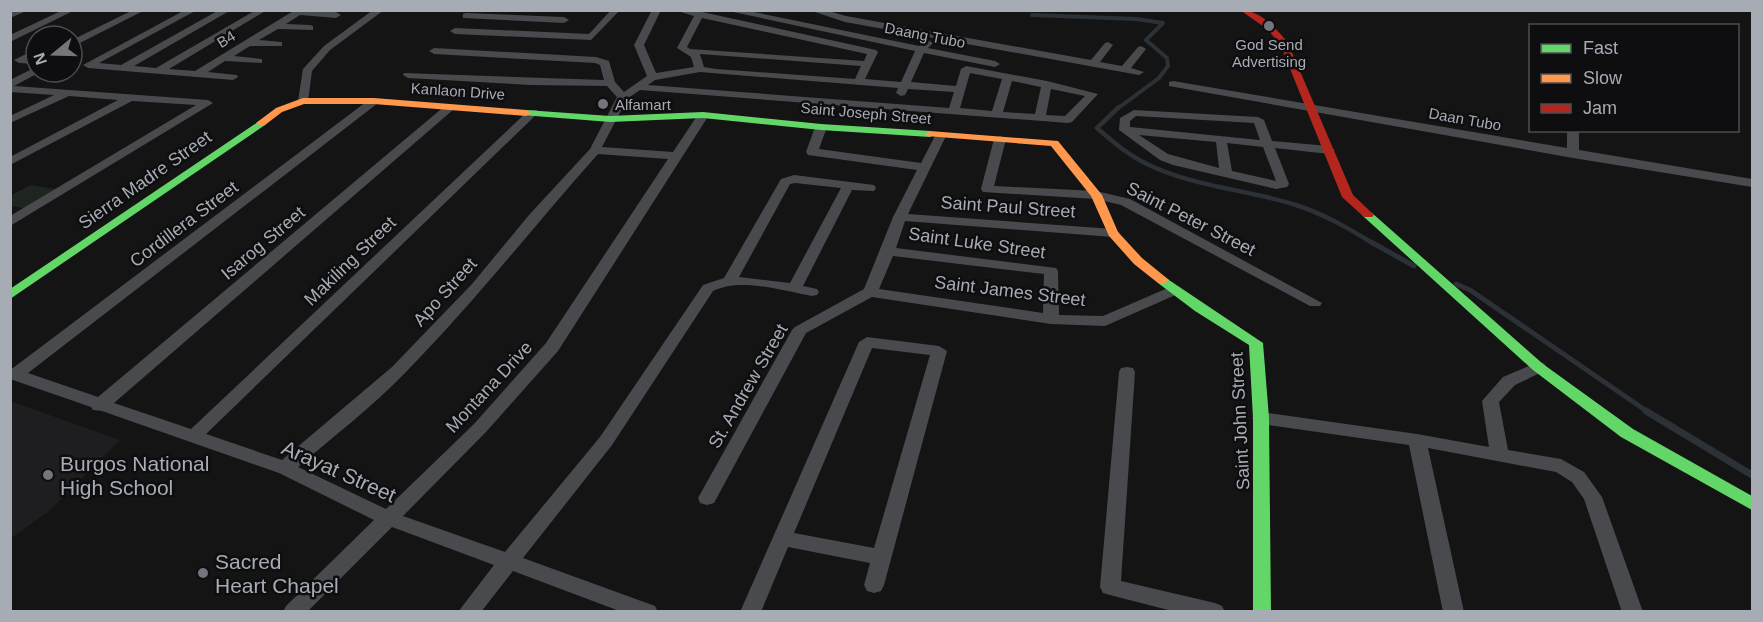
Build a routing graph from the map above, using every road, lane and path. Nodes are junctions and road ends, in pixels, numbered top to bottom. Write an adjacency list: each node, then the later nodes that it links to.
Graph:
1 (21, 10): 17 (street)
2 (71, 10): 29 (street)
3 (119, 10): 23 (street)
4 (141, 10): 28 (street)
5 (193, 10): 41 (street)
6 (227, 10): 41 (street)
7 (263, 10): 44 (street)
8 (380, 10): 64 (street)
9 (574, 10): 21 (street)
10 (616, 10): 26 (street)
11 (657, 10): 51 (street)
12 (678, 10): 19 (street)
13 (728, 10): 34 (street, Daang Tubo)
14 (1244, 10): 68 (street)
15 (301, 11): 18 (street); 22 (street, B4)
16 (818, 11): 27 (street)
17 (10, 15)
18 (336, 15)
19 (699, 15): 36 (street); 39 (street)
20 (466, 16): 21 (street)
21 (564, 20): 26 (street)
22 (276, 26): 24 (street); 30 (street, B4)
23 (84, 28)
24 (310, 28)
25 (455, 32): 26 (street)
26 (557, 36)
27 (938, 36): 34 (street); 40 (street)
28 (84, 38)
29 (10, 39)
30 (249, 43): 31 (street); 37 (street, B4)
31 (279, 45)
32 (1108, 45): 40 (street)
33 (1141, 49): 43 (street)
34 (921, 50): 45 (street, Daang Tubo); 57 (street)
35 (434, 51): 53 (street)
36 (692, 51): 39 (street); 42 (street)
37 (223, 58): 38 (street); 47 (street, B4)
38 (258, 61)
39 (868, 64): 52 (street)
40 (1093, 64): 43 (street)
41 (123, 68): 44 (street)
42 (700, 69): 51 (street); 52 (street)
43 (1125, 69): 46 (street)
44 (159, 70): 47 (street)
45 (1009, 71): 55 (street); 60 (street); 71 (street)
46 (1139, 72)
47 (197, 74): 50 (street)
48 (408, 75): 53 (street)
49 (24, 76): 54 (street)
50 (233, 77)
51 (652, 77): 58 (street)
52 (858, 82): 57 (street)
53 (610, 83): 63 (street)
54 (10, 84)
55 (1047, 84): 73 (street); 73 (street)
56 (1173, 84): 68 (street, Daan Tubo)
57 (903, 86): 60 (street); 66 (street)
58 (639, 87): 63 (street); 66 (street)
59 (10, 89): 61 (street)
60 (960, 89): 69 (street)
61 (67, 93): 62 (street); 75 (street)
62 (130, 97): 87 (street); 94 (street)
63 (623, 97): 74 (street, Apo Street)
64 (303, 101): 65 (street, Kanlaon Drive); 104 (street, Sierra Madre Street)
65 (374, 101): 67 (street, Kanlaon Drive); 109 (street, Cordillera Street)
66 (898, 106): 69 (street)
67 (450, 107): 70 (street, Kanlaon Drive); 110 (street, Isarog Street)
68 (1313, 108): 84 (street); 85 (street, Daan Tubo)
69 (954, 110): 71 (street)
70 (533, 112): 74 (street, Kanlaon Drive); 112 (street, Makiling Street)
71 (997, 114): 73 (street)
72 (704, 115): 74 (street, Saint Joseph Street); 76 (street, Saint Joseph Street); 86 (street, Montana Drive)
73 (1040, 117)
74 (610, 119): 83 (street, Apo Street)
75 (10, 120)
76 (821, 127): 79 (street, Saint Joseph Street); 88 (street)
77 (1125, 130): 81 (street); 82 (street); 89 (street)
78 (1573, 132): 85 (street)
79 (940, 136): 80 (street, Saint Joseph Street); 88 (street)
80 (1000, 139): 93 (street, Saint Joseph Street); 93 (street, Saint Peter Street)
81 (1221, 140): 82 (street); 89 (street)
82 (1267, 144): 84 (street); 89 (street)
83 (596, 150): 86 (street); 115 (street, Apo Street)
84 (1329, 150): 107 (street)
85 (1573, 154): 90 (street, Daan Tubo)
86 (675, 156): 118 (street, Montana Drive)
87 (10, 162)
88 (923, 167): 95 (street)
89 (1226, 173)
90 (1752, 183)
91 (848, 186): 92 (street); 99 (street); 100 (street)
92 (870, 188)
93 (1096, 195): 97 (street, Saint John Street); 105 (street, Saint Peter Street)
94 (17, 214): 96 (street)
95 (900, 217): 97 (street, Saint Paul Street); 98 (street)
96 (10, 222)
97 (1113, 233): 101 (street, Saint John Street)
98 (888, 251): 103 (street); 106 (street, Saint Luke Street)
99 (730, 280): 100 (street); 121 (street)
100 (794, 289): 102 (street)
101 (1175, 290): 106 (street, Saint James Street); 111 (street, Saint John Street)
102 (812, 292)
103 (870, 292): 106 (street, Saint James Street); 116 (street, St. Andrew Street)
104 (10, 294)
105 (1315, 303)
106 (1051, 319)
107 (1538, 367): 114 (street); 117 (street)
108 (1127, 372): 127 (street)
109 (13, 374): 110 (street, Arayat Street)
110 (99, 406): 112 (street, Arayat Street)
111 (1262, 418): 113 (street); 128 (street, Saint John Street)
112 (193, 437): 115 (street, Arayat Street)
113 (1417, 440): 114 (street); 129 (street)
114 (1500, 454): 130 (street)
115 (285, 468): 118 (street, Arayat Street)
116 (707, 498)
117 (1752, 504)
118 (388, 518): 121 (street, Arayat Street); 123 (street, Montana Drive)
119 (782, 538): 120 (street); 120 (street); 126 (street)
120 (881, 557): 122 (street)
121 (510, 561): 124 (street); 125 (street, Arayat Street)
122 (873, 585)
123 (293, 612)
124 (468, 612)
125 (648, 612)
126 (750, 612)
127 (1215, 612)
128 (1262, 612)
129 (1454, 612)
130 (1633, 612)

